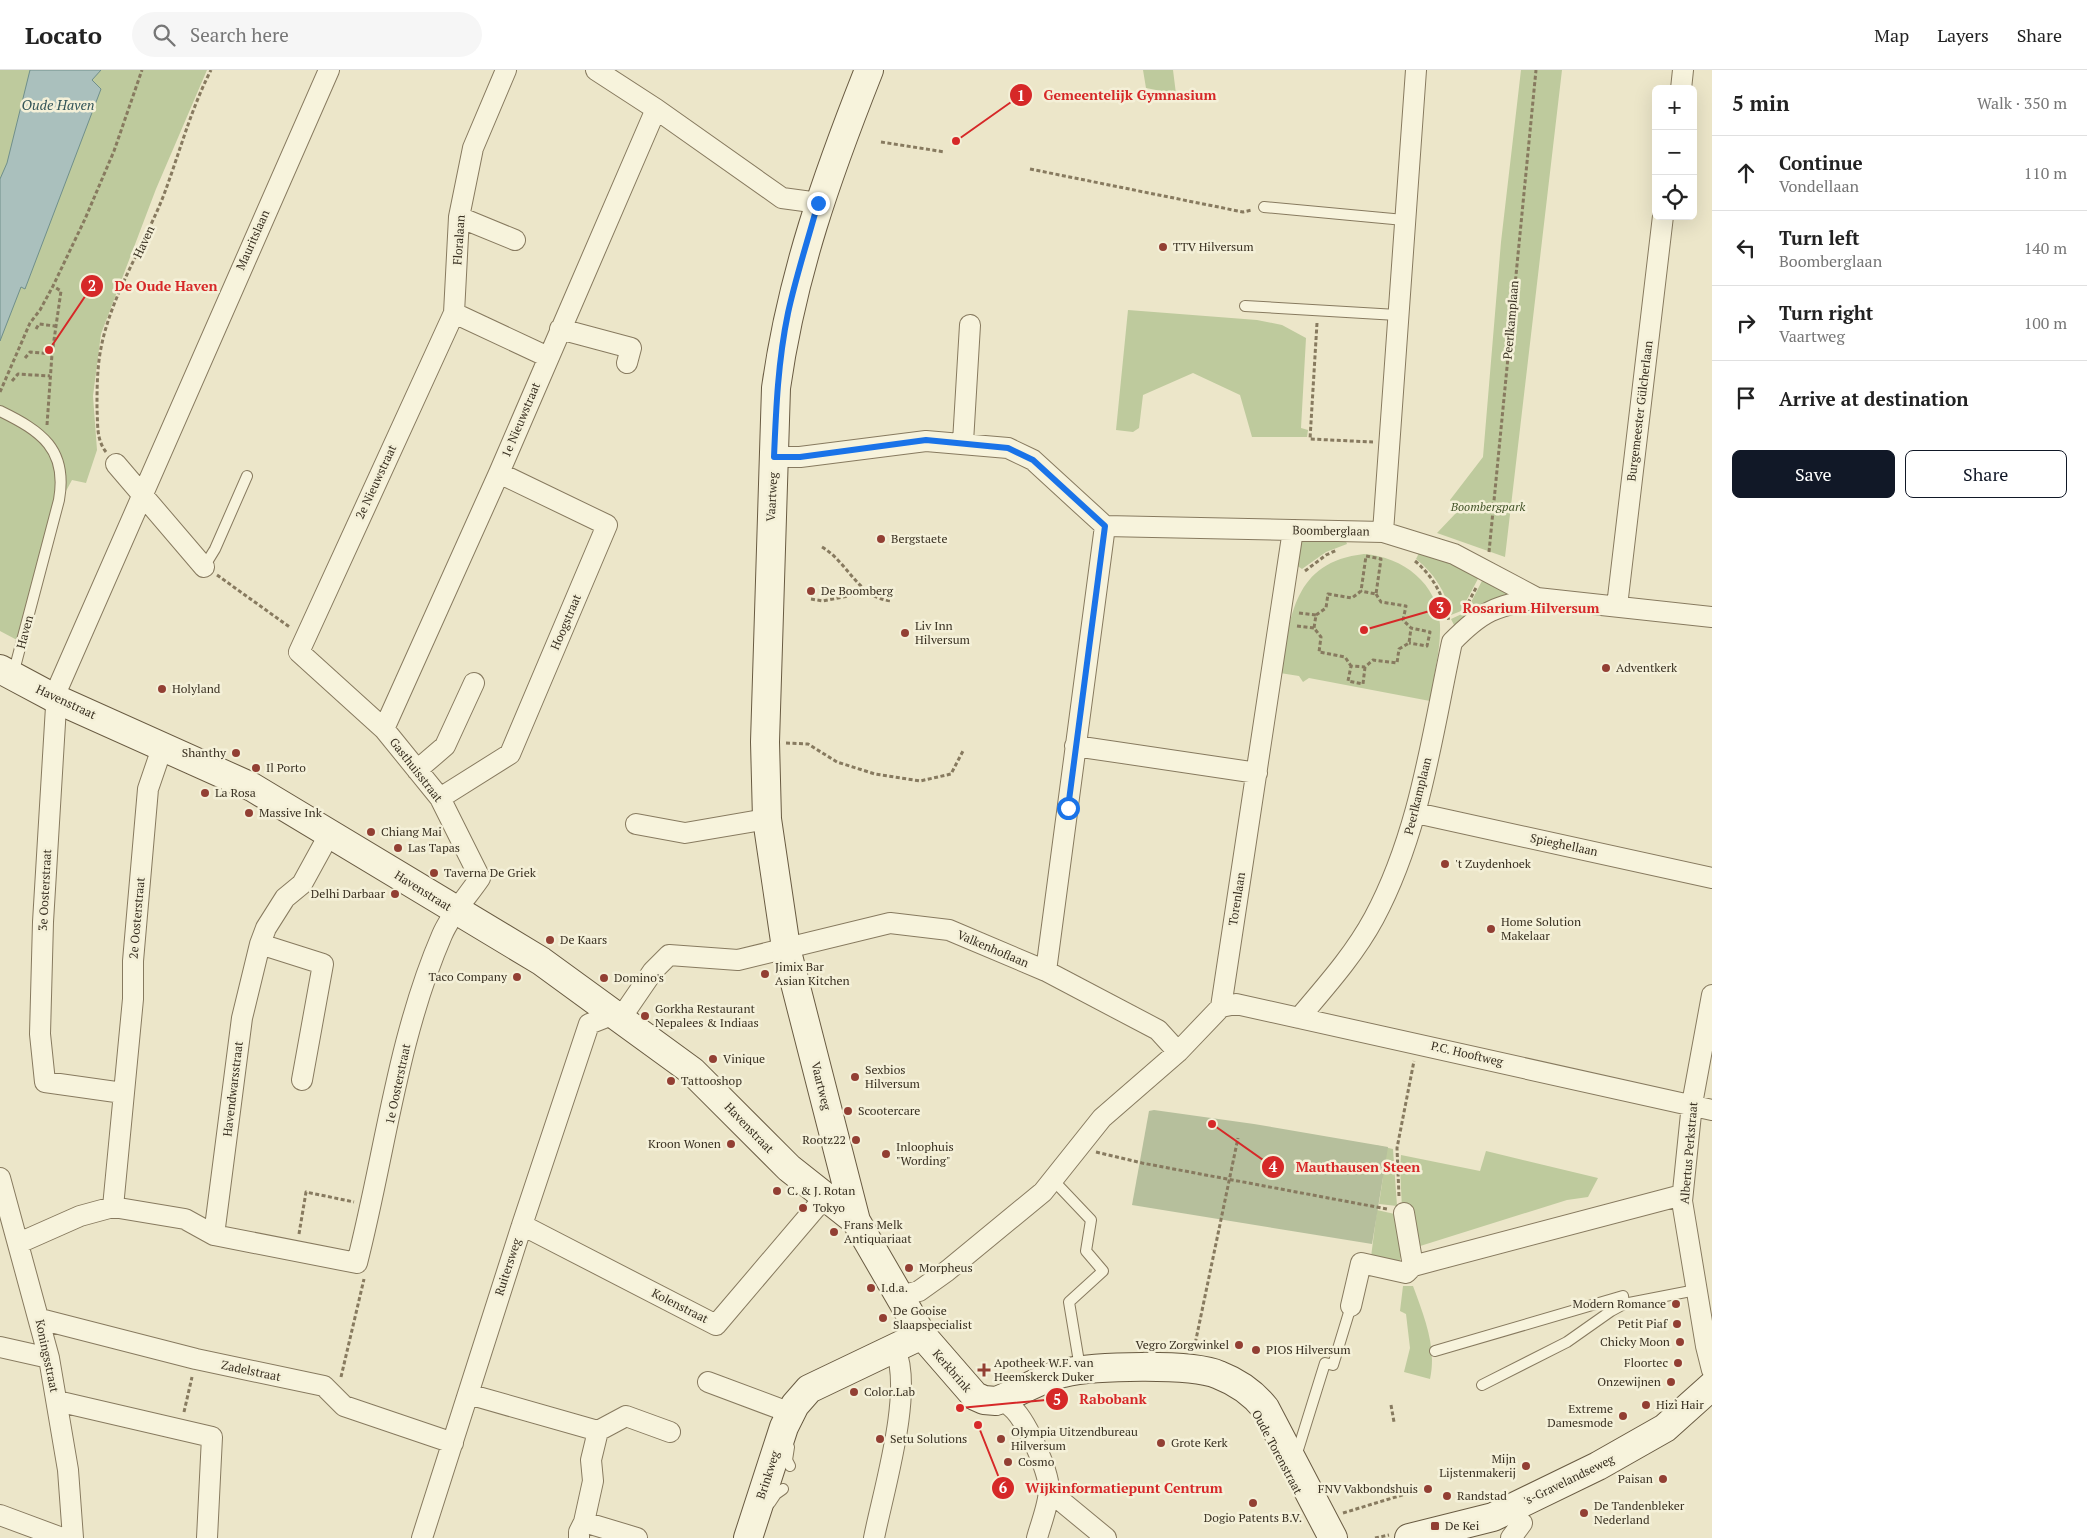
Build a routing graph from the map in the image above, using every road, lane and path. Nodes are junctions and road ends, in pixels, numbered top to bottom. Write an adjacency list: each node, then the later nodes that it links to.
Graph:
1 (142, 70): 21 (path)
2 (211, 70): 42 (path, Haven)
3 (329, 70): 45 (street, Mauritslaan)
4 (506, 70): 17 (street, Floralaan)
5 (596, 70): 11 (street)
6 (869, 70): 15 (street, Vaartweg)
7 (1416, 70): 18 (street)
8 (1536, 70): 55 (path, Peerlkamplaan)
9 (1683, 70): 10 (street)
10 (1681, 85)
11 (656, 109): 15 (street); 29 (street, 1e Nieuwstraat)
12 (881, 142): 13 (path)
13 (945, 152)
14 (1030, 169): 16 (path)
15 (827, 204): 41 (street, Vaartweg)
16 (1264, 207): 18 (lane)
17 (459, 217): 20 (street); 24 (street, Floralaan)
18 (1404, 220): 25 (street)
19 (1663, 220): 63 (street, Burgemeester Gülcherlaan)
20 (515, 240)
21 (53, 286): 27 (path); 36 (path)
22 (1245, 306): 23 (lane)
23 (1318, 310): 25 (lane); 40 (path)
24 (454, 313): 31 (street); 71 (street, 2e Nieuwstraat)
25 (1398, 315): 40 (street)
26 (970, 325): 39 (street)
27 (56, 326): 28 (path); 30 (path)
28 (36, 329)
29 (560, 329): 31 (street, 1e Nieuwstraat); 33 (street)
30 (52, 354): 32 (path); 34 (path)
31 (548, 357): 43 (street, 1e Nieuwstraat)
32 (25, 358)
33 (628, 363)
34 (50, 376): 35 (path); 38 (path)
35 (12, 380)
36 (0, 392)
37 (0, 411): 38 (lane, Haven)
38 (46, 440): 73 (lane, Haven)
39 (963, 442): 41 (street); 46 (street)
40 (1389, 442): 48 (street)
41 (774, 457): 78 (street, Vaartweg)
42 (116, 464): 45 (street)
43 (499, 474): 77 (street, 1e Nieuwstraat); 84 (street, Hoogstraat)
44 (248, 476): 54 (lane)
45 (142, 493): 54 (street); 76 (street, Mauritslaan)
46 (1105, 526): 47 (street, Boomberglaan); 80 (street)
47 (1293, 530): 48 (street, Boomberglaan); 58 (street, Torenlaan)
48 (1383, 532): 55 (street, Boomberglaan)
49 (822, 547): 57 (path)
50 (1343, 549): 58 (path)
51 (1378, 552): 53 (path)
52 (1407, 557): 66 (path)
53 (1374, 558): 56 (path); 59 (path)
54 (204, 567): 71 (path)
55 (1485, 570): 60 (street, Boomberglaan); 64 (path, Peerlkamplaan)
56 (1361, 591): 59 (path); 65 (path)
57 (869, 592): 61 (path); 62 (path)
58 (1285, 594): 83 (street, Torenlaan)
59 (1376, 594): 69 (path)
60 (1537, 598): 63 (street, Boomberglaan); 85 (street, Peerlkamplaan)
61 (811, 599)
62 (891, 601)
63 (1617, 606): 67 (street, Boomberglaan)
64 (1465, 609)
65 (1316, 615): 68 (path); 68 (path)
66 (1457, 615)
67 (1712, 617)
68 (1314, 628): 72 (path)
69 (1411, 628): 70 (path); 70 (path)
70 (1409, 643): 74 (path)
71 (302, 645): 77 (street, Gasthuisstraat)
72 (1351, 666): 74 (path); 74 (path)
73 (7, 667): 76 (street, Havenstraat)
74 (1365, 667)
75 (474, 684): 82 (street)
76 (57, 694): 79 (street, Havenstraat); 101 (street, 3e Oosterstraat)
77 (384, 729): 82 (street, Gasthuisstraat)
78 (765, 742): 81 (path); 86 (street, Vaartweg)
79 (163, 745): 88 (street, Havenstraat); 101 (street, 2e Oosterstraat)
80 (1075, 746): 83 (street); 93 (street)
81 (964, 749)
82 (417, 770): 84 (street, Gasthuisstraat)
83 (1257, 773): 95 (street, Torenlaan)
84 (440, 798): 90 (street, Gasthuisstraat)
85 (1416, 813): 89 (street, Spieghellaan); 97 (street, Peerlkamplaan)
86 (767, 818): 87 (street); 92 (street, Vaartweg)
87 (636, 824)
88 (330, 833): 90 (street, Havenstraat); 91 (street, Havendwarsstraat)
89 (1712, 878)
90 (455, 911): 96 (street, Havenstraat); 113 (street, 1e Oosterstraat)
91 (260, 944): 100 (street); 118 (street, Havendwarsstraat)
92 (786, 948): 93 (street, Valkenhoflaan); 96 (street, Valkenhoflaan); 106 (street, Vaartweg)
93 (1046, 971): 99 (street, Valkenhoflaan)
94 (1712, 995): 102 (street, Albertus Perkstraat)
95 (1221, 1006): 97 (street, P.C. Hooftweg); 99 (street)
96 (620, 1012): 108 (street, Havenstraat); 117 (street, Ruitersweg)
97 (1299, 1018): 98 (street, P.C. Hooftweg)
98 (1419, 1043): 102 (street, P.C. Hooftweg); 115 (path)
99 (1178, 1052): 105 (street)
100 (302, 1080)
101 (123, 1093): 114 (street, 2e Oosterstraat)
102 (1692, 1104): 103 (street, P.C. Hooftweg); 111 (street, Albertus Perkstraat)
103 (1712, 1110)
104 (1238, 1138): 109 (path)
105 (1078, 1148): 109 (path); 110 (street)
106 (842, 1169): 108 (street); 116 (street, Vaartweg)
107 (0, 1178): 119 (street, Koningsstraat)
108 (803, 1179): 112 (street, Havenstraat)
109 (1230, 1179): 115 (path); 131 (path)
110 (1053, 1180): 124 (street); 135 (lane)
111 (1682, 1194): 122 (street); 123 (street, Albertus Perkstraat)
112 (822, 1201): 116 (street, Havenstraat); 117 (street, Kolenstraat)
113 (371, 1206): 120 (path); 121 (street, 1e Oosterstraat)
114 (113, 1207): 118 (street); 119 (street)
115 (1398, 1208): 122 (street)
116 (856, 1221): 124 (street, Vaartweg)
117 (522, 1225): 140 (street, Ruitersweg)
118 (214, 1235): 120 (street)
119 (19, 1243): 127 (street, Koningsstraat)
120 (296, 1252): 121 (street)
121 (357, 1263): 141 (path)
122 (1413, 1266): 126 (street)
123 (1696, 1290): 125 (lane); 136 (street, Albertus Perkstraat)
124 (901, 1296): 128 (street, Vaartweg)
125 (1624, 1304): 132 (lane); 138 (lane)
126 (1351, 1306): 151 (lane)
127 (40, 1319): 133 (street, Koningsstraat); 134 (street, Zadelstraat)
128 (922, 1336): 130 (street, Brinkweg); 143 (street, Kerkbrink)
129 (0, 1347): 133 (street)
130 (895, 1350): 145 (street, Brinkweg); 167 (street)
131 (1194, 1350)
132 (1435, 1351)
133 (49, 1358): 142 (street, Koningsstraat)
134 (196, 1359): 141 (street, Zadelstraat); 147 (path)
135 (1080, 1370): 143 (street, Oude Torenstraat); 151 (street, Oude Torenstraat)
136 (1712, 1370)
137 (708, 1382): 145 (street)
138 (1482, 1385)
139 (1712, 1386): 170 (street, 's-Gravelandseweg)
140 (468, 1394): 148 (street); 150 (street, Ruitersweg)
141 (336, 1398): 150 (street, Zadelstraat)
142 (57, 1401): 147 (street); 161 (street, Koningsstraat)
143 (996, 1401): 154 (street, Kerkbrink)
144 (1391, 1405): 146 (path)
145 (800, 1411): 152 (lane, Brinkweg); 165 (street, Brinkweg)
146 (1394, 1422)
147 (180, 1430): 162 (street)
148 (598, 1432): 149 (street); 158 (street)
149 (670, 1432)
150 (453, 1443): 163 (street, Ruitersweg)
151 (1289, 1456): 157 (street, Oude Torenstraat)
152 (790, 1466)
153 (783, 1489): 166 (lane, Brinkweg)
154 (1049, 1491): 168 (street, Kerkbrink); 169 (street)
155 (1412, 1492): 157 (path)
156 (0, 1515): 160 (street)
157 (1336, 1526)
158 (581, 1530): 159 (street)
159 (604, 1534): 164 (street)
160 (62, 1538)
161 (73, 1538)
162 (207, 1538)
163 (422, 1538)
164 (637, 1538)
165 (748, 1538)
166 (759, 1538)
167 (874, 1538)
168 (1037, 1538)
169 (1106, 1538)
170 (1409, 1538)

